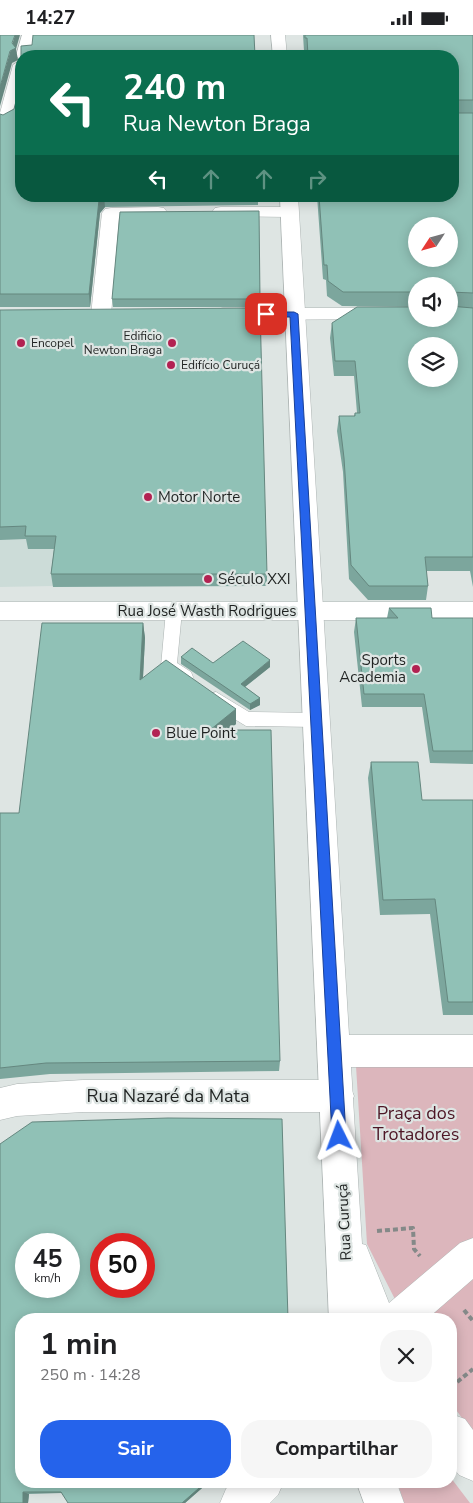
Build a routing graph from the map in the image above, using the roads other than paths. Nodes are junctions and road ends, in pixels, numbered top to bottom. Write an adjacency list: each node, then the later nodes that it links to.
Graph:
1 (29, 35): 3 (main road)
2 (278, 35): 4 (main road)
3 (25, 50)
4 (279, 50)
5 (15, 93): 6 (main road)
6 (9, 121)
7 (289, 204): 9 (main road); 11 (main road, Rua Curuçá)
8 (178, 213): 13 (main road)
9 (207, 213)
10 (205, 314): 11 (main road)
11 (294, 314): 12 (main road); 16 (main road, Rua Curuçá)
12 (408, 314)
13 (101, 315)
14 (0, 611): 15 (main road, Rua José Wasth Rodrigues)
15 (174, 611): 16 (main road, Rua José Wasth Rodrigues); 18 (lane)
16 (311, 611): 17 (main road, Rua José Wasth Rodrigues); 18 (main road, Rua Curuçá)
17 (473, 611)
18 (316, 720): 19 (main road, Rua Curuçá)
19 (335, 1051): 20 (main road); 21 (main road, Rua Curuçá)
20 (473, 1051)
21 (337, 1096): 22 (main road, Rua Nazaré da Mata); 23 (main road, Rua Curuçá)
22 (0, 1104)
23 (345, 1235): 25 (main road, Rua Curuçá); 26 (main road)
24 (473, 1256): 27 (main road)
25 (348, 1313)
26 (375, 1313)
27 (405, 1313)
28 (457, 1441): 29 (main road)
29 (473, 1461)
30 (256, 1488): 32 (main road)
31 (379, 1488): 33 (main road)
32 (240, 1503)
33 (384, 1503)

